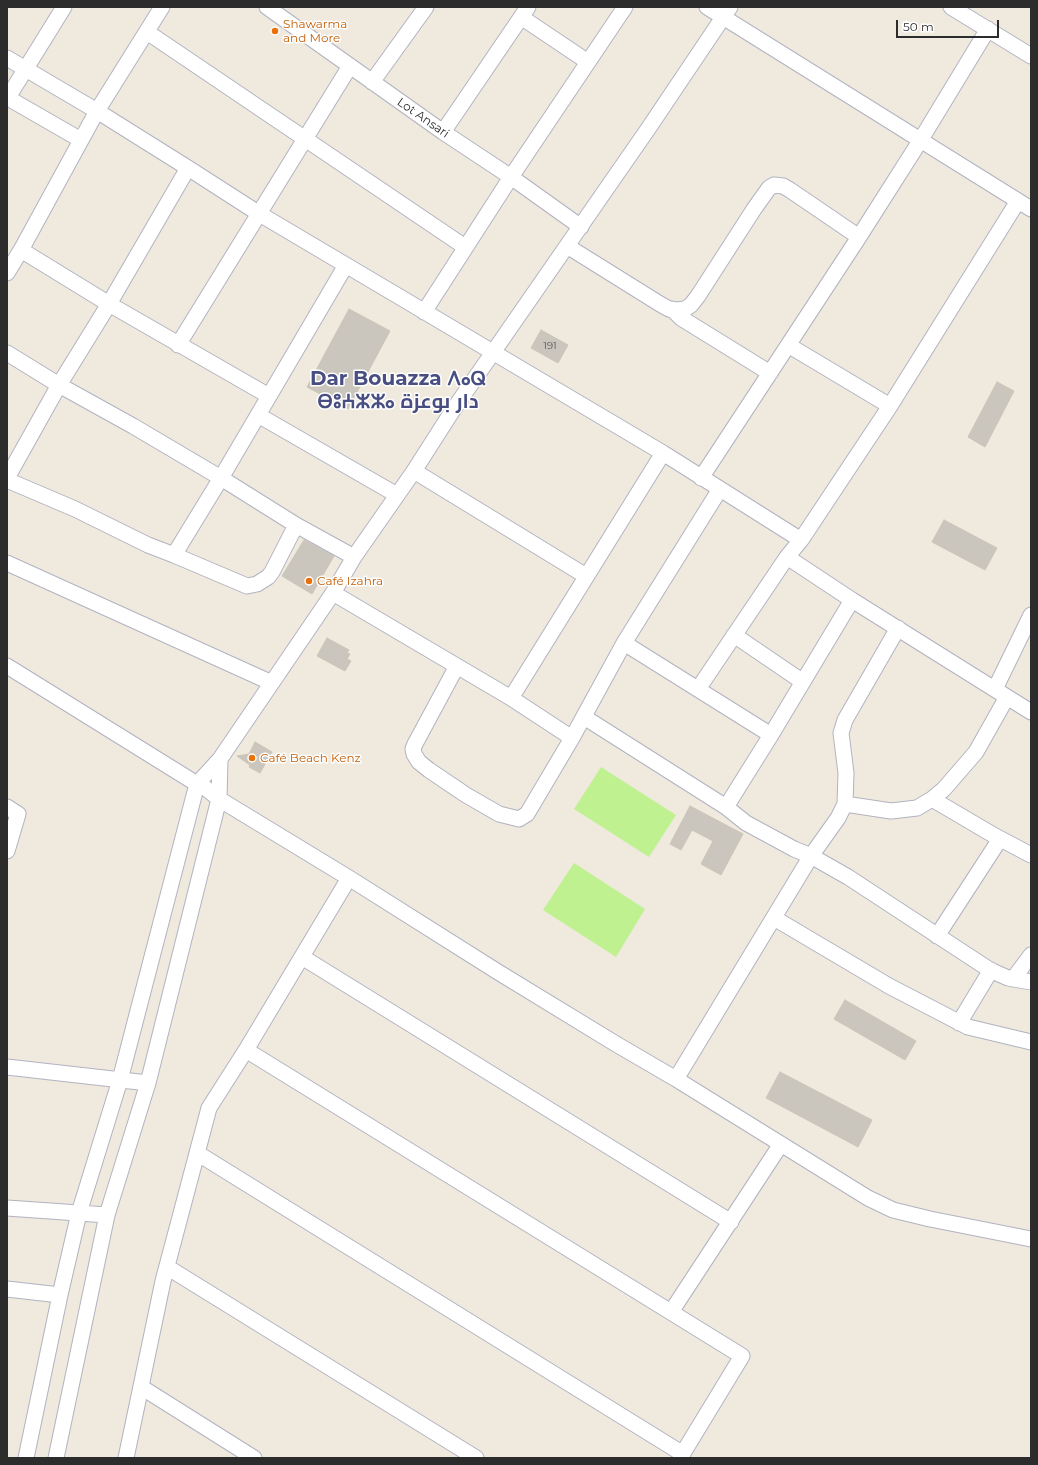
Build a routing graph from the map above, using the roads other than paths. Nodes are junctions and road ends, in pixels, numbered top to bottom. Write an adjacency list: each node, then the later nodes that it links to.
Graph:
1 (64, 7): 16 (street)
2 (162, 7): 11 (street)
3 (267, 7): 15 (street, Lot Ansari)
4 (426, 7): 17 (street)
5 (625, 7): 14 (street)
6 (707, 7): 9 (street)
7 (951, 7): 10 (street)
8 (524, 12): 14 (street); 20 (street)
9 (727, 12): 23 (street); 29 (street)
10 (988, 29): 12 (street); 23 (street)
11 (147, 32): 19 (street); 22 (street)
12 (1031, 56)
13 (7, 58): 16 (street)
14 (588, 62): 25 (street)
15 (350, 66): 17 (street, Lot Ansari); 22 (street)
16 (26, 69): 18 (street); 19 (street)
17 (372, 82): 20 (street, Lot Ansari)
18 (7, 99): 21 (street)
19 (97, 111): 21 (street); 24 (street)
20 (443, 132): 25 (street, Lot Ansari)
21 (81, 140): 33 (street)
22 (305, 140): 28 (street); 32 (street)
23 (920, 141): 26 (street); 30 (street)
24 (188, 168): 28 (street); 36 (street)
25 (511, 177): 29 (street, Lot Ansari); 32 (street)
26 (1018, 201): 27 (street); 46 (street)
27 (1031, 209)
28 (258, 214): 34 (street); 39 (street)
29 (580, 227): 31 (street)
30 (859, 237): 37 (street); 40 (street)
31 (567, 246): 37 (street); 42 (street)
32 (465, 247): 38 (street)
33 (21, 250): 35 (street); 36 (street)
34 (346, 265): 38 (street); 45 (street)
35 (7, 273)
36 (109, 304): 39 (street); 44 (street)
37 (672, 309): 43 (street)
38 (424, 312): 42 (street)
39 (178, 345): 45 (street)
40 (788, 345): 43 (street); 46 (street)
41 (7, 353): 44 (street)
42 (492, 353): 48 (street); 49 (street)
43 (770, 374): 51 (street)
44 (59, 385): 50 (street); 52 (street)
45 (268, 396): 47 (street)
46 (890, 406): 56 (street)
47 (258, 415): 50 (street); 54 (street)
48 (663, 453): 51 (street); 61 (street)
49 (414, 471): 54 (street); 61 (street)
50 (221, 478): 55 (street); 57 (street)
51 (701, 478): 53 (street)
52 (7, 479): 57 (street)
53 (720, 489): 56 (street); 67 (street)
54 (397, 495): 58 (street)
55 (296, 525): 57 (street); 58 (street)
56 (801, 540): 59 (street)
57 (174, 555)
58 (354, 557): 62 (street)
59 (787, 557): 63 (street); 66 (street)
60 (7, 563): 71 (street)
61 (586, 576): 74 (street)
62 (333, 593): 69 (street); 71 (street)
63 (852, 600): 65 (street); 70 (street)
64 (1031, 614): 73 (street)
65 (898, 628): 73 (street); 83 (street)
66 (734, 635): 70 (street); 72 (street)
67 (624, 643): 72 (street); 76 (street)
68 (7, 666): 80 (street)
69 (457, 666): 74 (street); 78 (street)
70 (803, 682): 77 (street)
71 (272, 683): 79 (street)
72 (698, 689): 77 (street)
73 (1001, 693): 75 (street); 82 (street)
74 (510, 698): 78 (street)
75 (1031, 712)
76 (584, 717): 78 (street); 85 (street)
77 (772, 735): 85 (street)
78 (572, 738)
79 (220, 758): 80 (street); 81 (street)
80 (197, 784): 81 (street); 103 (street)
81 (219, 799): 90 (street); 104 (street)
82 (932, 799): 83 (street); 86 (street)
83 (845, 804): 89 (street)
84 (7, 807): 87 (street)
85 (726, 807): 89 (street)
86 (1000, 839): 88 (street); 92 (street)
87 (7, 851)
88 (1031, 855)
89 (812, 856): 91 (street); 92 (street)
90 (350, 878): 94 (street); 102 (street)
91 (774, 918): 98 (street); 102 (street)
92 (937, 936): 95 (street)
93 (1031, 956): 96 (street)
94 (302, 957): 100 (street); 110 (street)
95 (991, 970): 96 (street); 98 (street)
96 (1013, 979): 97 (street)
97 (1031, 982)
98 (959, 1022): 99 (street)
99 (1031, 1042)
100 (246, 1050): 106 (street); 115 (street)
101 (7, 1067): 103 (street)
102 (676, 1079): 105 (street)
103 (120, 1080): 104 (street); 108 (street)
104 (148, 1084): 109 (street)
105 (781, 1144): 110 (street); 111 (street)
106 (197, 1154): 112 (street); 117 (street)
107 (7, 1208): 108 (street)
108 (79, 1213): 109 (street); 114 (street)
109 (107, 1215): 119 (street)
110 (731, 1222): 115 (street)
111 (1031, 1239)
112 (167, 1267): 116 (street); 122 (street)
113 (7, 1289): 114 (street)
114 (60, 1295): 118 (street)
115 (671, 1312): 117 (street)
116 (140, 1387): 120 (street); 121 (street)
117 (682, 1456)
118 (26, 1458)
119 (56, 1458)
120 (126, 1458)
121 (254, 1458)
122 (476, 1458)

